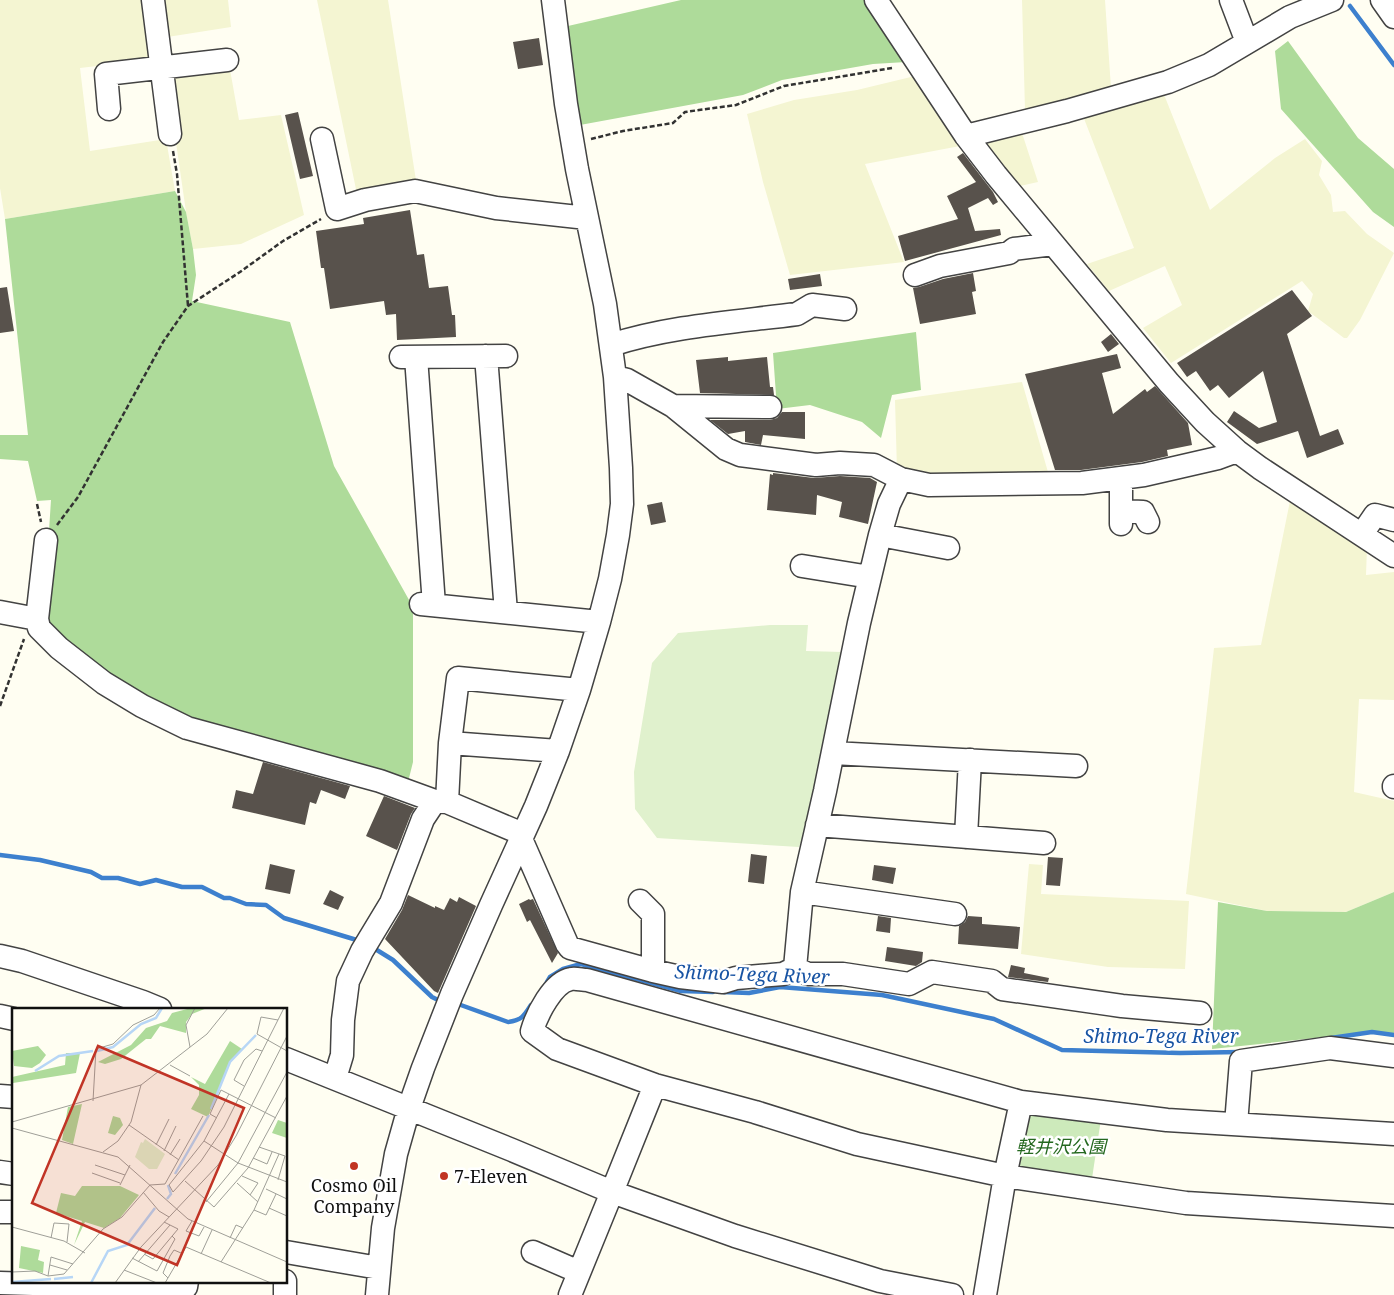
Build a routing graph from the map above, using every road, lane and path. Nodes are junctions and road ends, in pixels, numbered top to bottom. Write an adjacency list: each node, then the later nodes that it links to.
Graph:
1 (153, 0): 10 (street)
2 (553, 0): 16 (street)
3 (876, 0): 14 (street)
4 (1231, 0): 8 (street)
5 (1332, 0): 8 (street)
6 (1382, 0): 7 (street)
7 (1394, 17)
8 (1248, 42): 14 (street)
9 (227, 60): 10 (street)
10 (162, 67): 12 (street); 13 (street)
11 (892, 68): 16 (path)
12 (108, 109)
13 (170, 134): 21 (path)
14 (966, 136): 19 (street)
15 (322, 139): 17 (street)
16 (573, 144): 18 (street)
17 (337, 209): 18 (street); 21 (path)
18 (587, 218): 23 (street)
19 (1053, 244): 20 (street); 27 (street)
20 (915, 275)
21 (188, 306): 34 (path)
22 (845, 309): 23 (street)
23 (610, 345): 24 (street)
24 (615, 378): 25 (street); 42 (street)
25 (672, 406): 26 (street); 29 (street)
26 (770, 407)
27 (1237, 451): 28 (street); 32 (street)
28 (1121, 478): 29 (street); 31 (street)
29 (901, 479): 33 (street)
30 (1394, 520): 32 (street)
31 (1148, 522)
32 (1362, 534): 36 (street)
33 (880, 535): 35 (street); 38 (street)
34 (46, 540): 41 (street)
35 (948, 548)
36 (1394, 556)
37 (802, 566): 38 (street)
38 (870, 577): 47 (street)
39 (0, 612): 41 (street)
40 (506, 612): 40 (street); 42 (street)
41 (37, 619): 44 (path); 50 (street)
42 (599, 622): 43 (street)
43 (579, 690): 45 (street); 46 (street)
44 (0, 706)
45 (450, 743): 46 (street); 50 (street)
46 (558, 751): 53 (street)
47 (833, 753): 48 (street); 51 (street)
48 (970, 760): 49 (street); 52 (street)
49 (1076, 766)
50 (441, 802): 53 (street); 65 (street)
51 (817, 825): 52 (street); 55 (street)
52 (966, 837): 54 (street)
53 (522, 840): 60 (street); 68 (street)
54 (1044, 843)
55 (802, 892): 57 (street); 59 (street)
56 (640, 901): 60 (street)
57 (955, 914)
58 (0, 956): 61 (street)
59 (795, 968): 60 (street); 62 (street)
60 (653, 971)
61 (157, 1008)
62 (1200, 1013)
63 (1394, 1056): 69 (street)
64 (288, 1061): 65 (street)
65 (335, 1078): 68 (street)
66 (654, 1085): 67 (street); 71 (street); 72 (street)
67 (1021, 1102): 69 (street); 71 (street)
68 (409, 1108): 72 (street); 76 (street)
69 (1236, 1124): 70 (street)
70 (1394, 1134)
71 (1005, 1176): 73 (street); 87 (street)
72 (612, 1192): 77 (street); 86 (street)
73 (1394, 1216)
74 (288, 1252): 76 (street)
75 (533, 1252): 77 (street)
76 (378, 1268): 84 (street)
77 (579, 1272): 85 (street)
78 (186, 1282): 82 (street)
79 (285, 1282): 83 (street)
80 (0, 1283): 81 (street)
81 (100, 1284): 82 (street)
82 (155, 1291)
83 (285, 1295)
84 (376, 1295)
85 (570, 1295)
86 (952, 1295)
87 (985, 1295)

